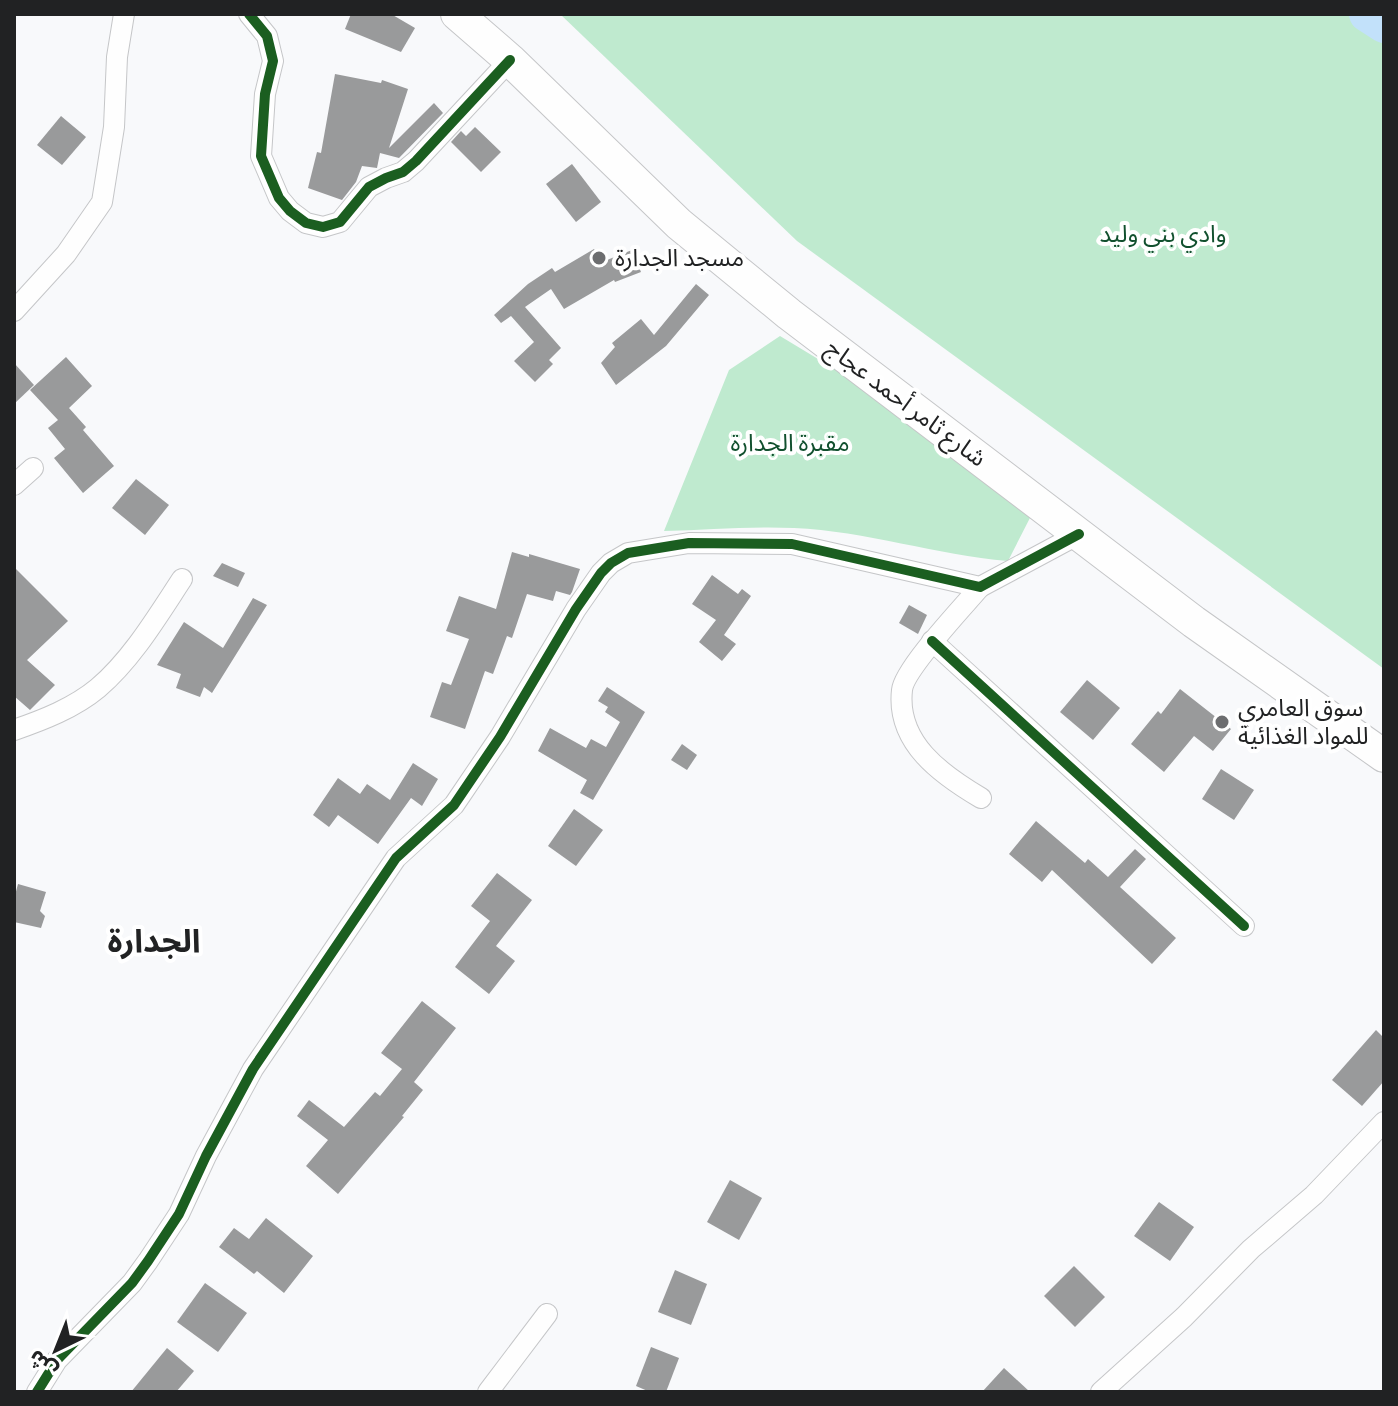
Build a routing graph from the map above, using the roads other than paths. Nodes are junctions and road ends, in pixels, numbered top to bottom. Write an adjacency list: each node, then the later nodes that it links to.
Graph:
1 (124, 14): 5 (street)
2 (249, 14): 4 (street)
3 (457, 14): 4 (main road, شارع ثامر أحمد عجاج)
4 (510, 60): 8 (main road, شارع ثامر أحمد عجاج)
5 (14, 311)
6 (33, 468): 7 (street)
7 (14, 485)
8 (1079, 534): 10 (street); 13 (main road, شارع ثامر أحمد عجاج)
9 (182, 579): 12 (street)
10 (980, 587): 11 (street); 18 (street)
11 (932, 641): 14 (street); 15 (street)
12 (14, 730)
13 (1384, 756)
14 (981, 798)
15 (1244, 926)
16 (1384, 1122): 20 (street)
17 (547, 1314): 19 (street)
18 (37, 1392)
19 (488, 1392)
20 (1101, 1392)

